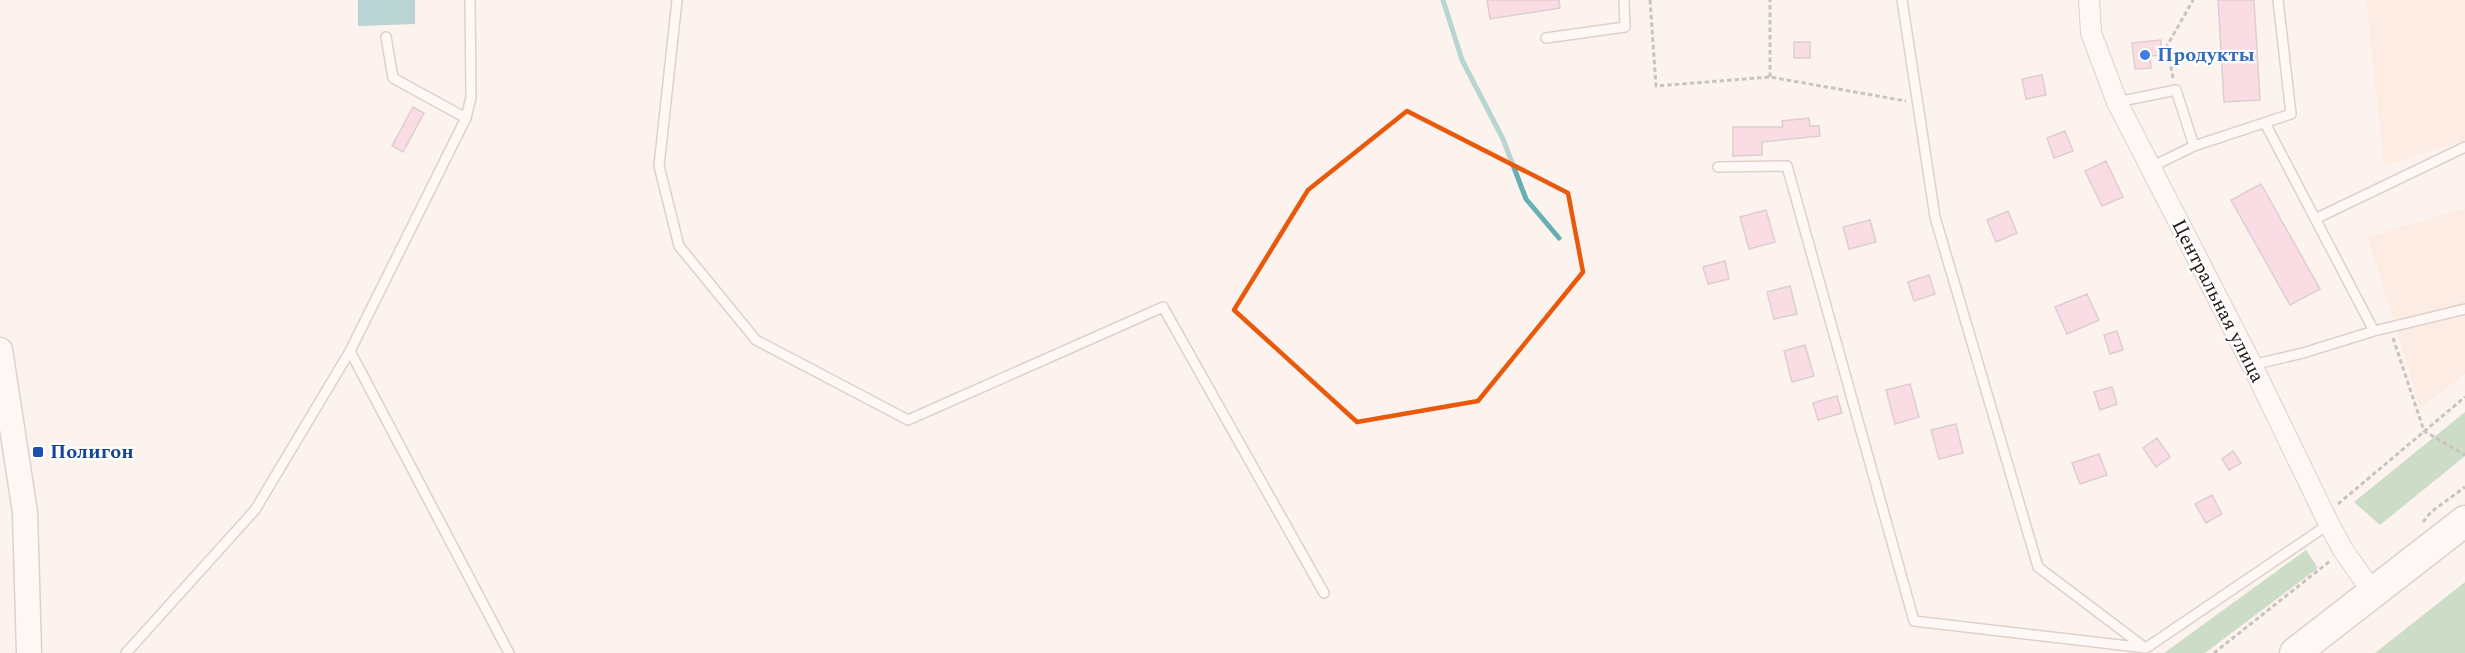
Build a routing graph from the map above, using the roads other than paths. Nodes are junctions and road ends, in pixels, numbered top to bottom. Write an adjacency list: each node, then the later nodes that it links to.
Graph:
1 (470, 0): 10 (lane)
2 (677, 0): 25 (lane)
3 (1624, 0): 8 (lane)
4 (1902, 0): 26 (lane)
5 (2089, 0): 9 (street, Центральная улица)
6 (2278, 0): 11 (lane)
7 (386, 37): 10 (lane)
8 (1546, 38)
9 (2117, 102): 12 (lane); 15 (street, Центральная улица)
10 (466, 118): 19 (lane)
11 (2265, 123): 12 (lane); 16 (lane)
12 (2194, 146): 15 (lane)
13 (2465, 147): 16 (lane)
14 (1718, 167): 26 (lane)
15 (2149, 168): 20 (street, Центральная улица)
16 (2315, 219): 18 (lane)
17 (2465, 309): 18 (lane)
18 (2374, 331): 20 (lane)
19 (350, 351): 28 (lane); 29 (lane)
20 (2252, 365): 23 (street, Центральная улица)
21 (2, 366): 27 (street)
22 (2465, 521): 24 (main road)
23 (2329, 524): 24 (street, Центральная улица); 26 (lane)
24 (2372, 591): 30 (main road)
25 (1324, 593)
26 (2146, 648)
27 (29, 653)
28 (126, 653)
29 (509, 653)
30 (2295, 653)

